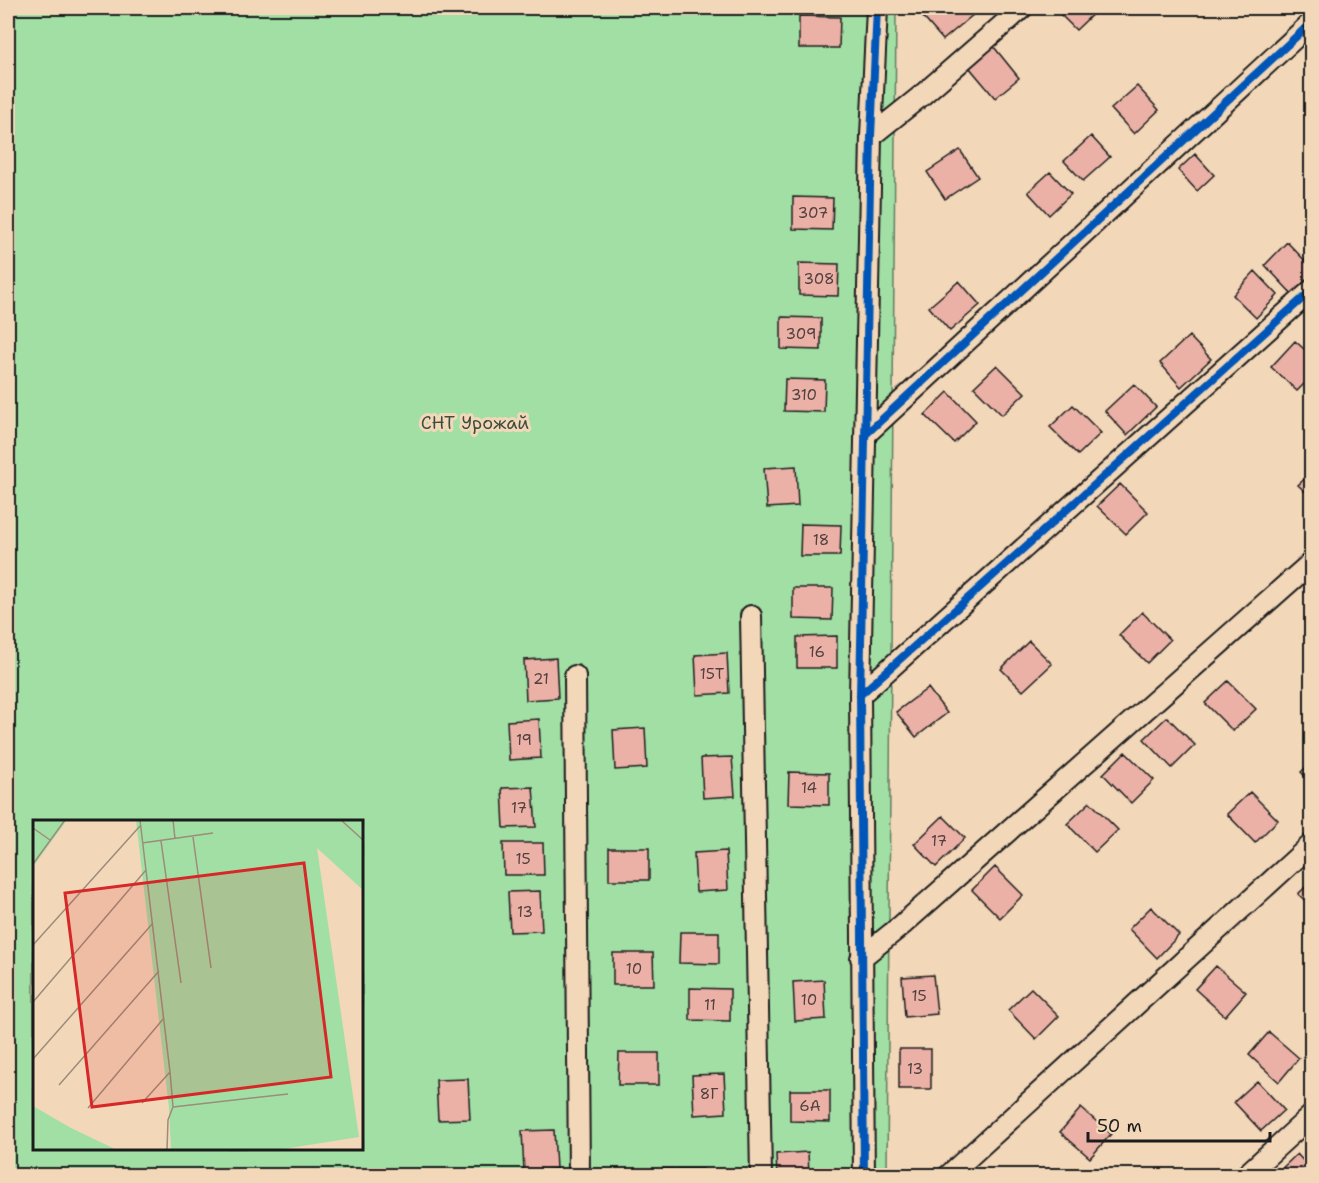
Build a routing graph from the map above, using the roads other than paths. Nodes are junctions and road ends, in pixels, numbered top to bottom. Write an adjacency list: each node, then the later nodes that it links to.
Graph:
1 (877, 8): 4 (street)
2 (1022, 8): 4 (street)
3 (1311, 22): 6 (street)
4 (871, 136): 6 (street)
5 (1311, 290): 10 (street)
6 (865, 435): 10 (street)
7 (1311, 562): 12 (street)
8 (751, 616): 15 (street)
9 (575, 676): 14 (street)
10 (860, 695): 12 (street)
11 (1311, 844): 17 (street)
12 (861, 958): 16 (street)
13 (1311, 1115): 18 (street)
14 (579, 1176)
15 (761, 1176)
16 (864, 1176)
17 (948, 1176)
18 (1245, 1176)

